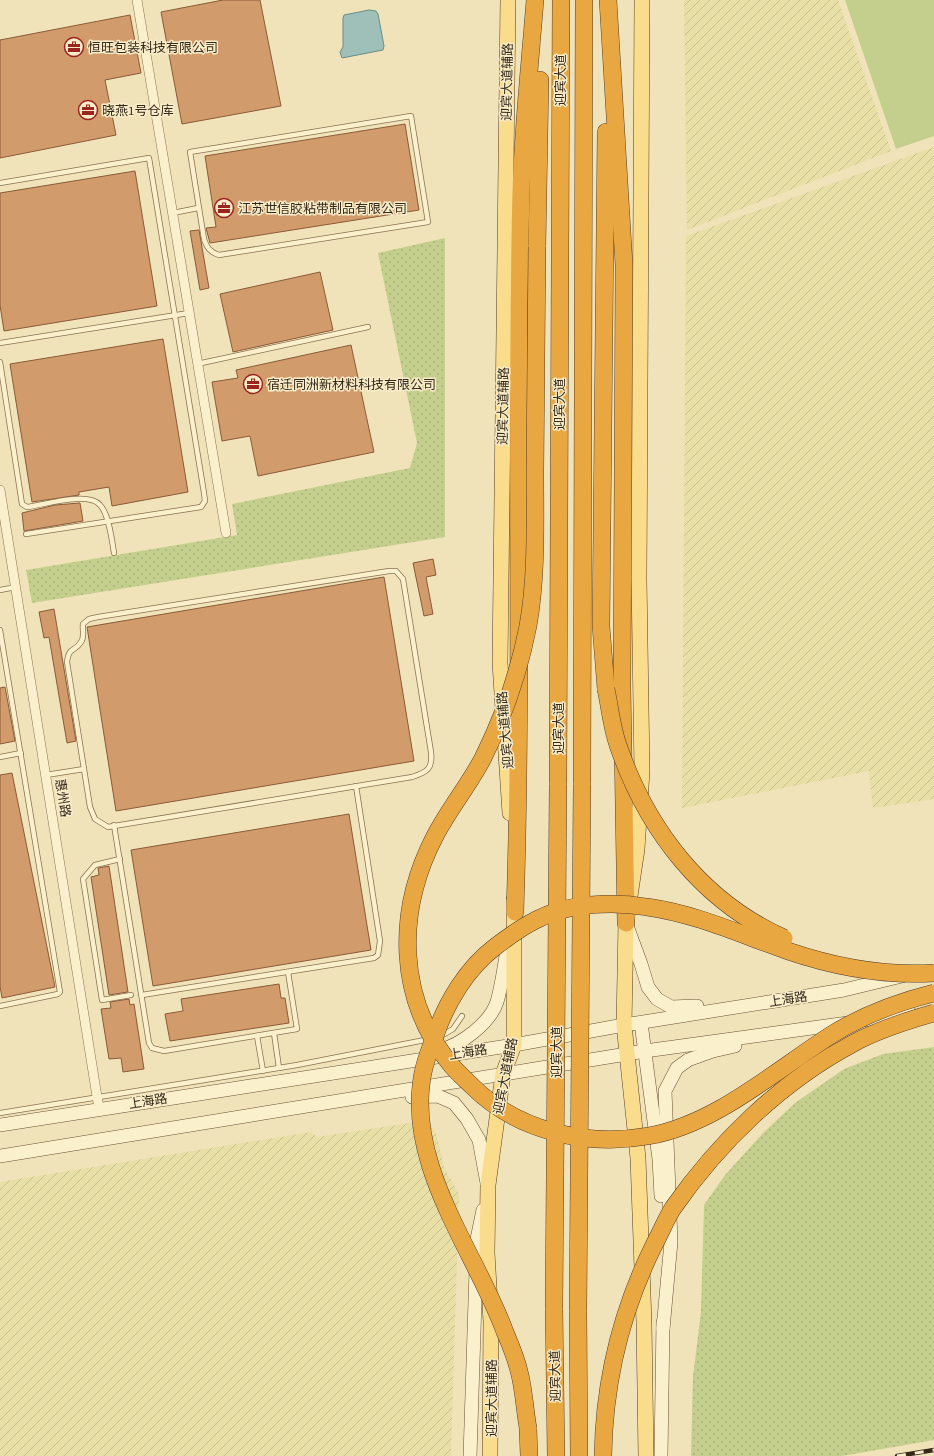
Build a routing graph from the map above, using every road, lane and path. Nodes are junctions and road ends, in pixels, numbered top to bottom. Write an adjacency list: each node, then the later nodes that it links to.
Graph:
1 (137, 0): 11 (street)
2 (508, 0): 33 (main road, 迎宾大道辅路)
3 (535, 0): 33 (highway)
4 (541, 0): 39 (highway, bridge)
5 (561, 0): 66 (highway, 迎宾大道, bridge)
6 (584, 0): 67 (highway, 迎宾大道, bridge)
7 (608, 0): 34 (highway); 35 (highway, bridge)
8 (642, 0): 34 (main road)
9 (0, 183): 13 (lane)
10 (198, 208): 10 (lane); 11 (lane)
11 (172, 213): 12 (street)
12 (189, 313): 13 (lane); 17 (street)
13 (175, 315): 15 (lane); 19 (lane)
14 (368, 327): 17 (lane)
15 (0, 342)
16 (0, 362): 19 (lane)
17 (198, 364): 20 (street)
18 (0, 490): 23 (street, 惠州路)
19 (107, 521): 21 (lane); 22 (lane)
20 (226, 533)
21 (26, 534)
22 (114, 553)
23 (16, 587): 24 (lane); 29 (street, 惠州路)
24 (0, 590)
25 (0, 630): 26 (lane)
26 (21, 752): 27 (lane); 42 (lane)
27 (0, 757)
28 (84, 769): 29 (lane); 30 (lane); 31 (lane)
29 (46, 775): 56 (street, 惠州路)
30 (356, 786): 31 (lane); 36 (lane)
31 (114, 825): 32 (lane)
32 (120, 859): 40 (lane); 41 (lane)
33 (514, 912): 50 (main road, 迎宾大道辅路); 54 (street)
34 (626, 923): 38 (street); 47 (main road)
35 (934, 968): 38 (street, 上海路)
36 (288, 972): 41 (lane); 48 (lane)
37 (934, 973): 65 (highway, bridge)
38 (844, 990): 46 (street, 上海路)
39 (934, 993)
40 (131, 995)
41 (142, 995): 49 (lane)
42 (0, 1006)
43 (934, 1012): 45 (street); 68 (highway, bridge)
44 (462, 1016): 54 (lane)
45 (873, 1019): 51 (street); 62 (street)
46 (640, 1023): 47 (street, 上海路); 51 (street)
47 (624, 1025): 50 (street, 上海路); 52 (main road)
48 (274, 1033): 49 (lane); 54 (lane)
49 (257, 1036): 53 (lane)
50 (514, 1045): 54 (street, 上海路); 55 (main road, 迎宾大道辅路)
51 (645, 1051): 52 (street); 62 (street)
52 (628, 1054): 55 (street); 69 (main road)
53 (262, 1071): 54 (lane); 56 (lane)
54 (280, 1074): 56 (street, 上海路)
55 (503, 1074): 57 (street); 61 (main road, 迎宾大道辅路)
56 (99, 1103): 58 (lane); 59 (street, 上海路)
57 (286, 1109): 60 (street); 61 (street)
58 (0, 1113)
59 (0, 1125)
60 (0, 1156)
61 (488, 1185): 63 (street); 64 (main road, 迎宾大道辅路)
62 (663, 1329): 70 (street)
63 (470, 1456)
64 (490, 1456)
65 (529, 1456)
66 (556, 1456)
67 (579, 1456)
68 (603, 1456)
69 (646, 1456)
70 (661, 1456)

